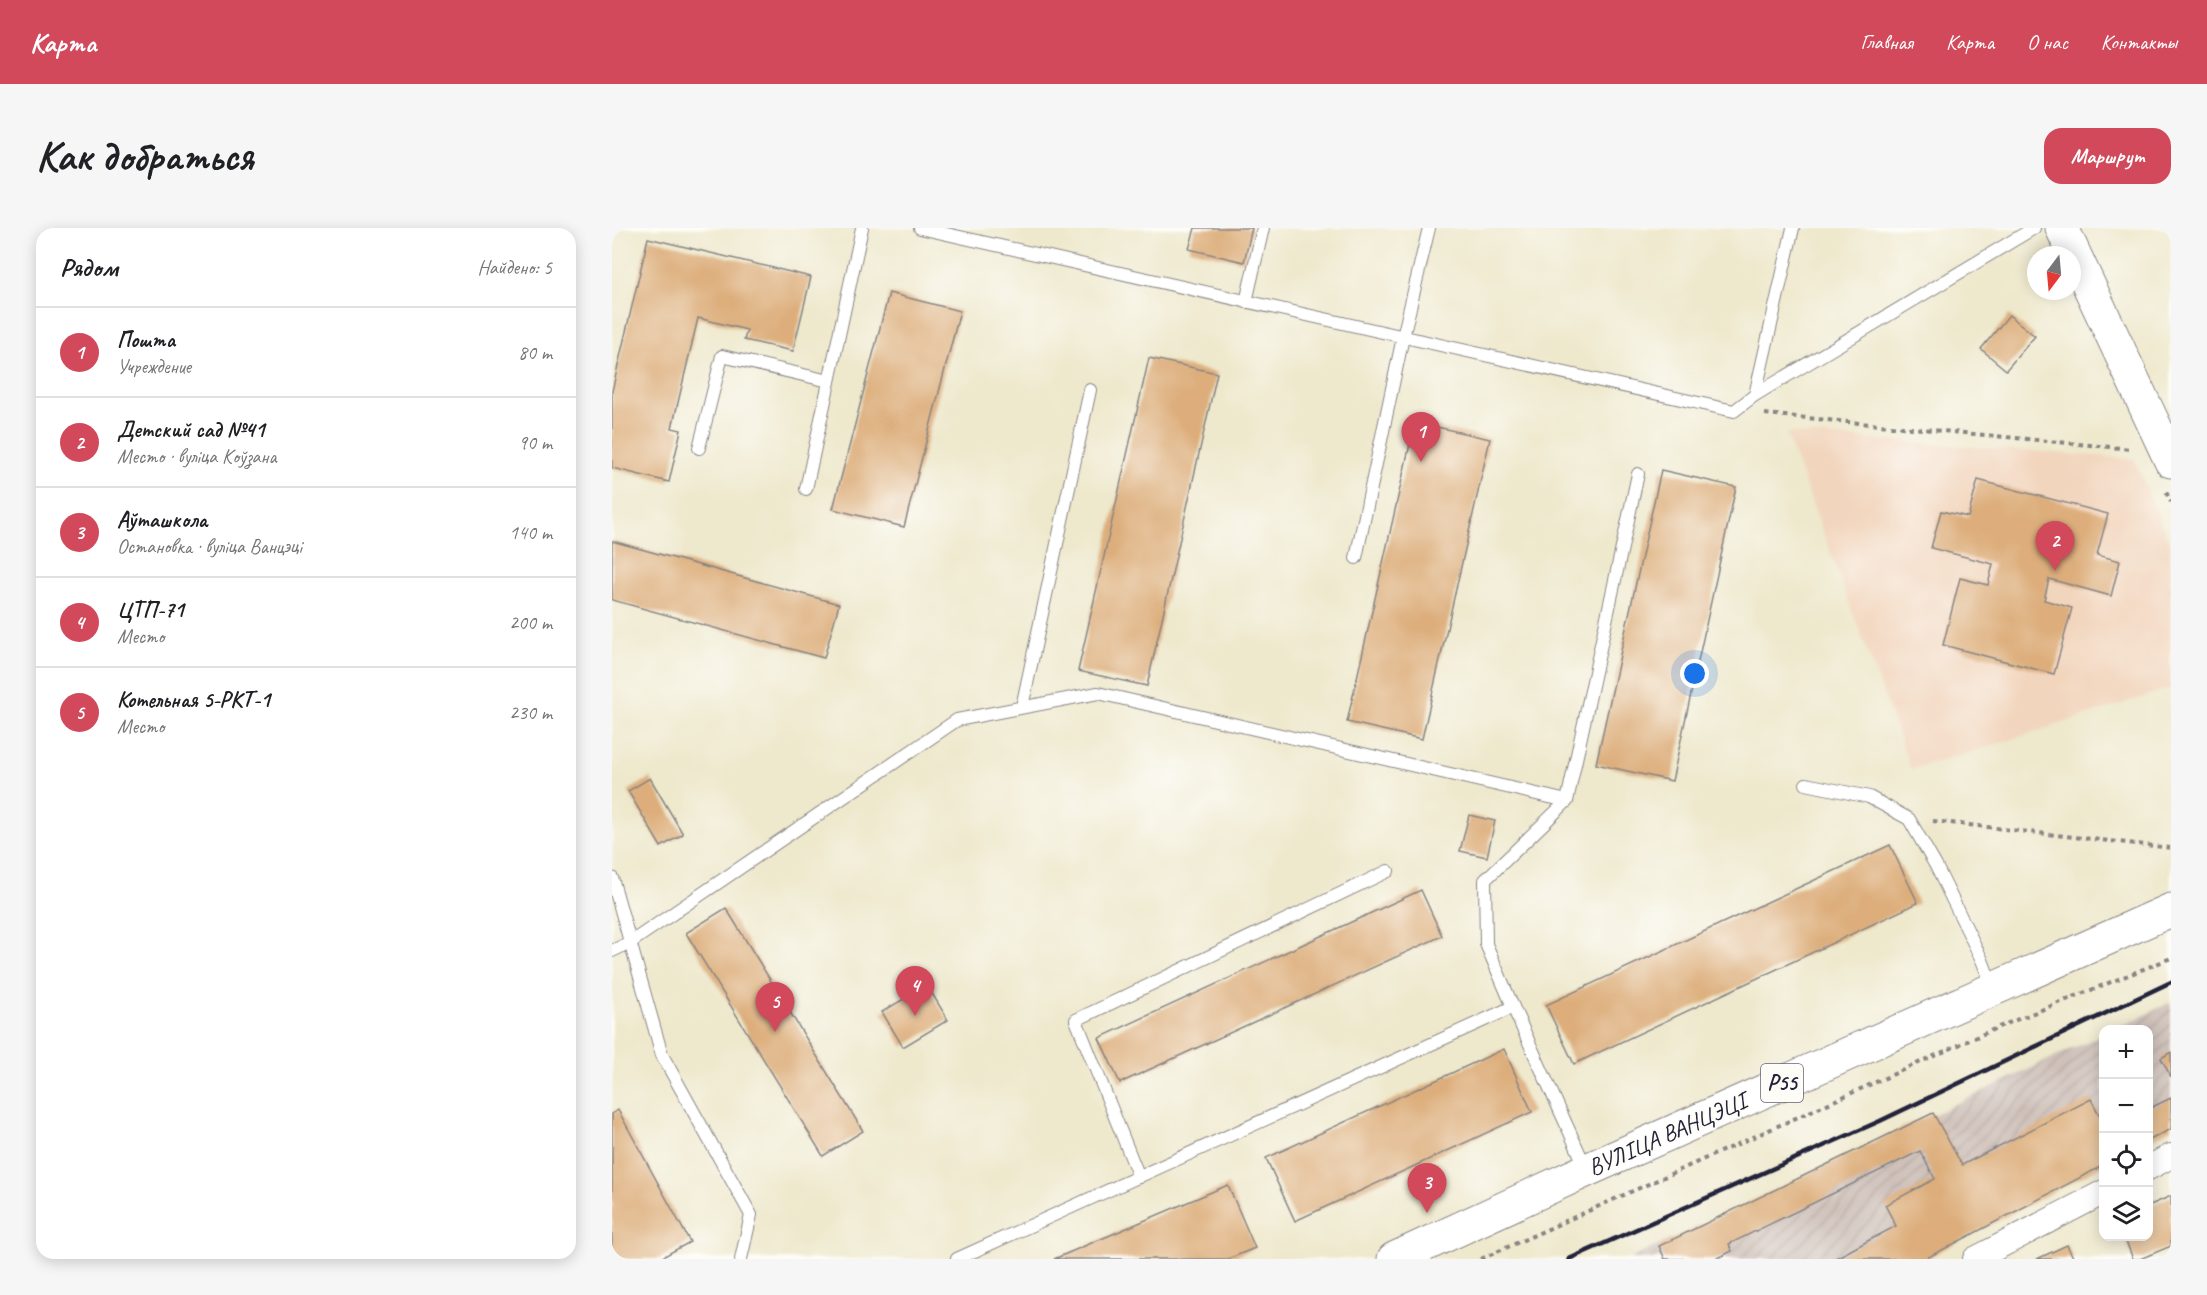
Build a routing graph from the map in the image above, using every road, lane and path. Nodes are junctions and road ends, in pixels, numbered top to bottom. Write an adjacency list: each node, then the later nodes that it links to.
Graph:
1 (862, 228): 10 (lane)
2 (920, 228): 8 (lane)
3 (1263, 228): 8 (lane)
4 (1429, 228): 9 (lane)
5 (1793, 228): 12 (lane)
6 (2034, 228): 12 (lane)
7 (2062, 228): 15 (main road)
8 (1246, 302): 9 (lane)
9 (1403, 337): 13 (lane); 18 (lane)
10 (829, 381): 14 (lane); 17 (lane)
11 (1090, 390): 19 (lane)
12 (1755, 395): 13 (lane)
13 (1734, 411): 15 (path)
14 (699, 448)
15 (2169, 456)
16 (1638, 474): 21 (lane)
17 (806, 489)
18 (1356, 558)
19 (1022, 707): 21 (lane); 27 (lane)
20 (1806, 784): 22 (lane)
21 (1567, 801): 31 (lane)
22 (1909, 819): 23 (path); 30 (lane)
23 (2171, 848)
24 (1388, 871): 35 (lane)
25 (612, 878): 27 (lane)
26 (2171, 910): 30 (main road, ВУЛІЦА ВАНЦЭЦІ / Р55)
27 (631, 942): 28 (lane); 37 (lane)
28 (612, 951)
29 (2171, 958): 40 (path)
30 (1994, 989): 34 (main road, ВУЛІЦА ВАНЦЭЦІ / Р55)
31 (1513, 1007): 34 (lane); 35 (lane)
32 (2171, 1156): 33 (street)
33 (2153, 1165)
34 (1587, 1170): 39 (main road, ВУЛІЦА ВАНЦЭЦІ / Р55)
35 (1139, 1177): 38 (lane)
36 (2099, 1193): 41 (street)
37 (741, 1259)
38 (957, 1259)
39 (1394, 1259)
40 (1481, 1259)
41 (1975, 1259)

